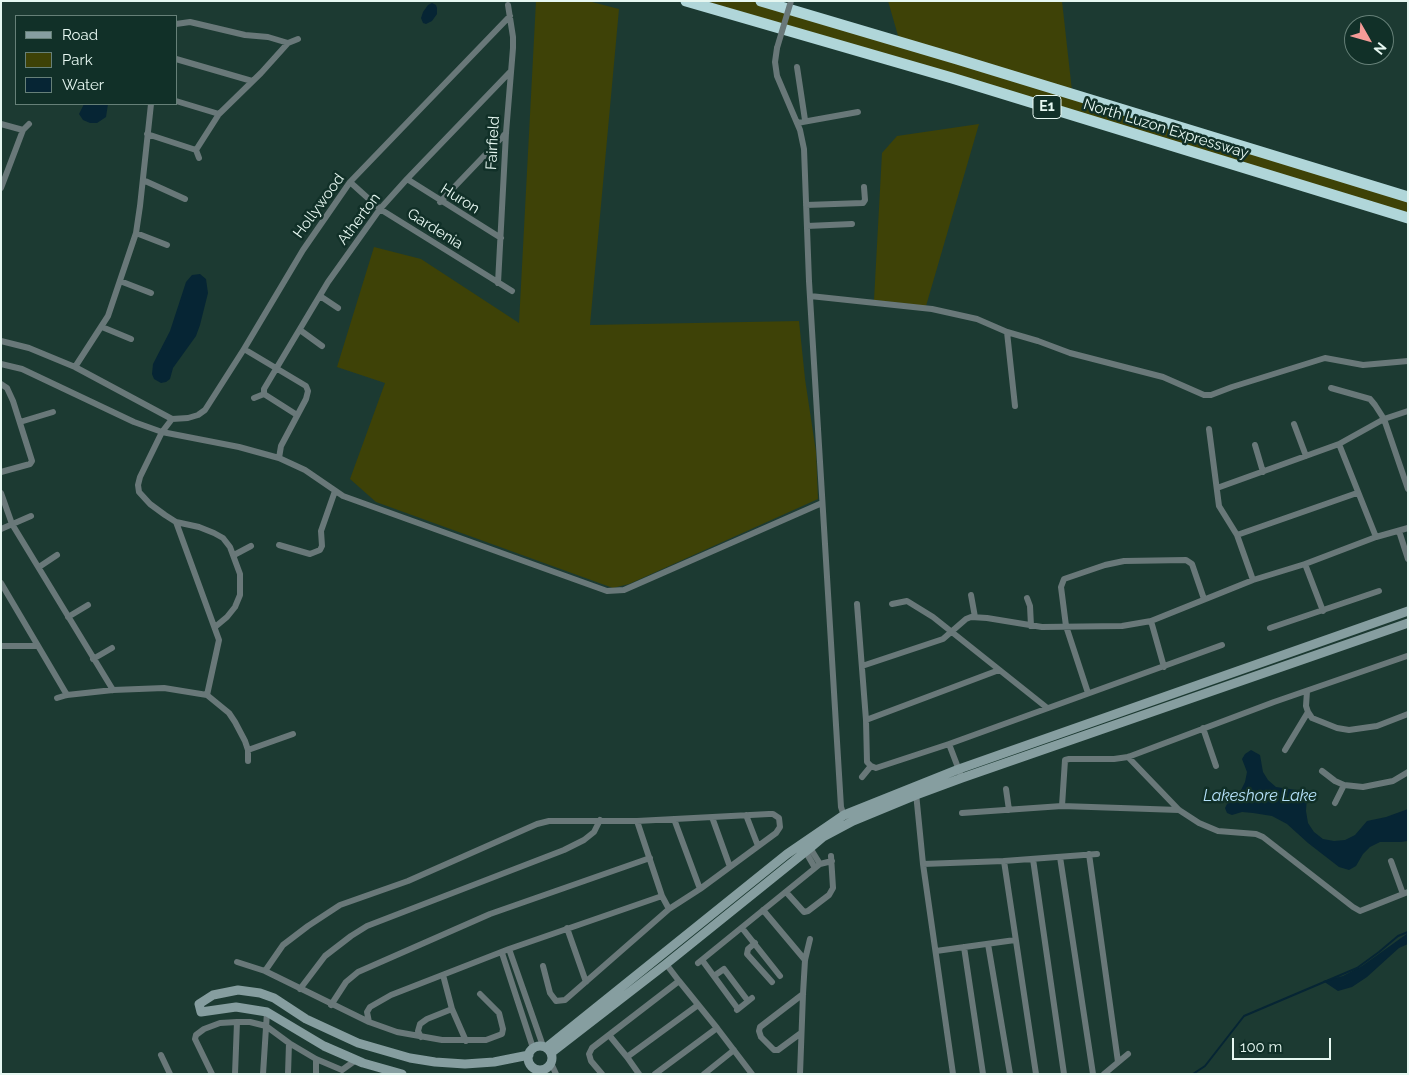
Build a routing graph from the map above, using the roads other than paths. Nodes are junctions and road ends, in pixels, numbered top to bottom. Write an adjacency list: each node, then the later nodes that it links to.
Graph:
1 (686, 1): 38 (highway, North Luzon Expressway / E1)
2 (761, 1): 33 (highway, North Luzon Expressway / E1)
3 (791, 1): 18 (street, bridge)
4 (508, 5): 5 (street, Fairfield)
5 (510, 16): 11 (street, Fairfield); 30 (street, Hollywood)
6 (178, 24): 8 (street)
7 (298, 39): 8 (street)
8 (288, 43): 12 (street)
9 (178, 60): 12 (street)
10 (798, 67): 17 (street)
11 (510, 72): 22 (street, Fairfield); 28 (street, Atherton)
12 (252, 81): 16 (street)
13 (178, 103): 16 (street)
14 (151, 105): 23 (street)
15 (858, 112): 17 (street)
16 (219, 114): 24 (street)
17 (805, 120): 18 (street)
18 (797, 122): 36 (street)
19 (1, 124): 21 (street)
20 (29, 124): 21 (street)
21 (23, 130): 27 (street)
22 (506, 133): 35 (street); 42 (street, Fairfield)
23 (147, 134): 24 (street); 29 (street)
24 (196, 150): 25 (street)
25 (199, 158)
26 (1, 160): 27 (street)
27 (10, 162): 32 (street)
28 (407, 179): 35 (street, Huron); 37 (street, Atherton)
29 (143, 180): 34 (street); 41 (street)
30 (350, 182): 37 (street, Gardenia); 57 (street, Hollywood)
31 (864, 187): 36 (street)
32 (1, 188)
33 (1408, 196)
34 (185, 198)
35 (440, 202): 42 (street, Huron)
36 (806, 205): 40 (street)
37 (380, 209): 45 (street, Gardenia); 48 (street, Atherton)
38 (1408, 218)
39 (852, 224): 40 (street)
40 (806, 226): 49 (street)
41 (136, 234): 43 (street); 44 (street)
42 (501, 238): 45 (street, Fairfield)
43 (167, 245)
44 (120, 281): 47 (street); 51 (street)
45 (498, 282): 46 (street, Gardenia)
46 (512, 291)
47 (151, 293)
48 (320, 296): 50 (street); 52 (street, Atherton)
49 (810, 296): 53 (street); 88 (street)
50 (338, 308)
51 (102, 327): 54 (street); 60 (street)
52 (300, 330): 56 (street); 61 (street, Atherton)
53 (1007, 332): 58 (street); 66 (street)
54 (131, 339)
55 (1, 341): 60 (street)
56 (322, 346)
57 (244, 349): 61 (street); 70 (street, Hollywood)
58 (1408, 361)
59 (1, 364): 75 (street)
60 (75, 367): 70 (street)
61 (277, 368): 64 (street, Atherton); 69 (street)
62 (1, 384): 72 (street)
63 (1331, 388): 71 (street)
64 (264, 394): 65 (street); 69 (street)
65 (254, 398)
66 (1015, 406)
67 (1408, 411): 71 (street)
68 (53, 412): 72 (street)
69 (297, 415): 79 (street)
70 (172, 419): 75 (street)
71 (1384, 419): 76 (street); 82 (street)
72 (20, 422): 80 (street)
73 (1294, 424): 78 (street)
74 (1209, 429): 83 (street)
75 (162, 432): 79 (street); 90 (street)
76 (1339, 444): 78 (street); 87 (street)
77 (1255, 445): 81 (street)
78 (1306, 456): 81 (street)
79 (279, 458): 85 (street)
80 (1, 472)
81 (1263, 472): 83 (street)
82 (1406, 476): 84 (street)
83 (1217, 488): 95 (street)
84 (1408, 489)
85 (335, 491): 88 (street); 97 (street)
86 (1, 492): 91 (street)
87 (1357, 493): 95 (street); 96 (street)
88 (822, 503): 165 (street)
89 (31, 516): 91 (street)
90 (176, 522): 100 (street); 121 (street)
91 (12, 524): 93 (street); 103 (street)
92 (1408, 528): 94 (street)
93 (1, 529)
94 (1399, 531): 96 (street); 101 (street)
95 (1237, 535): 104 (street)
96 (1376, 537): 102 (street)
97 (279, 545)
98 (251, 546): 100 (street)
99 (58, 555): 103 (street)
100 (234, 555): 121 (street)
101 (1408, 559)
102 (1305, 564): 104 (street); 113 (street)
103 (39, 567): 115 (street)
104 (1253, 580): 109 (street)
105 (1, 582): 126 (street)
106 (1378, 591): 113 (street)
107 (971, 595): 116 (street)
108 (1027, 598): 119 (street)
109 (1204, 599): 117 (street); 120 (street)
110 (857, 604): 130 (street)
111 (892, 604): 123 (street)
112 (88, 605): 115 (street)
113 (1324, 611): 122 (street)
114 (1408, 611): 154 (street)
115 (68, 616): 129 (street)
116 (975, 617): 119 (street); 123 (street)
117 (1151, 621): 120 (street); 131 (street)
118 (1408, 623): 154 (street)
119 (1031, 626): 120 (street)
120 (1066, 626): 135 (street)
121 (215, 627): 136 (street)
122 (1270, 628)
123 (952, 632): 130 (street); 132 (street)
124 (1222, 645): 131 (street)
125 (1, 646): 126 (street)
126 (37, 646): 137 (street)
127 (112, 648): 129 (street)
128 (1407, 656): 134 (street)
129 (93, 659): 133 (street)
130 (862, 666): 142 (street)
131 (1164, 667): 135 (street)
132 (999, 670): 139 (street); 142 (street)
133 (113, 690): 136 (street); 137 (street)
134 (1307, 691): 140 (street); 143 (street)
135 (1088, 693): 139 (street)
136 (206, 694): 146 (street)
137 (67, 695): 138 (street)
138 (56, 698)
139 (1046, 707): 145 (street)
140 (1308, 712): 141 (street); 147 (street)
141 (1407, 716)
142 (866, 720): 150 (street)
143 (1203, 728): 148 (street); 151 (street)
144 (293, 734): 146 (street)
145 (949, 744): 150 (street); 154 (street)
146 (248, 750): 149 (street)
147 (1285, 750)
148 (1128, 757): 160 (street); 162 (street)
149 (248, 761)
150 (871, 766): 155 (street)
151 (1216, 766)
152 (1322, 771): 156 (street)
153 (1408, 772): 156 (street)
154 (961, 774): 158 (street)
155 (862, 777)
156 (1344, 785): 159 (street)
157 (1006, 788): 161 (street)
158 (915, 791): 165 (street); 170 (street); 180 (street)
159 (1335, 804)
160 (1062, 806): 161 (street); 162 (street)
161 (1009, 810): 163 (street)
162 (1179, 810): 185 (street)
163 (962, 813)
164 (746, 815): 166 (street); 171 (street); 171 (street)
165 (844, 815): 170 (street); 172 (street)
166 (712, 817): 167 (street); 182 (street)
167 (674, 819): 169 (street); 183 (street)
168 (600, 820): 169 (street); 203 (street); 208 (street)
169 (637, 820): 176 (street)
170 (853, 821): 172 (street)
171 (758, 846): 182 (street)
172 (805, 846): 181 (street); 201 (street); 225 (street)
173 (1089, 854): 174 (street); 175 (street); 232 (street)
174 (1097, 854)
175 (1060, 857): 177 (street); 256 (street)
176 (650, 858): 186 (street); 212 (street)
177 (1033, 859): 178 (street); 255 (street)
178 (1004, 861): 180 (street); 192 (street)
179 (1391, 862): 185 (street)
180 (923, 864): 197 (street)
181 (817, 866): 184 (street); 184 (street)
182 (730, 867): 183 (street)
183 (700, 889): 187 (street)
184 (786, 892): 188 (street)
185 (1405, 893)
186 (662, 896): 187 (street); 189 (street)
187 (669, 909): 207 (street)
188 (763, 910): 190 (street); 199 (street)
189 (567, 928): 196 (street); 207 (street)
190 (742, 928): 193 (street); 205 (street)
191 (810, 939): 199 (street)
192 (1015, 940): 194 (street); 254 (street)
193 (755, 943): 193 (street)
194 (988, 944): 195 (street); 253 (street)
195 (964, 947): 197 (street); 252 (street)
196 (509, 949): 198 (street); 225 (street)
197 (936, 951): 251 (street)
198 (502, 953): 204 (street); 227 (street)
199 (805, 960): 210 (street)
200 (237, 962): 203 (street)
201 (666, 964): 206 (street); 225 (street)
202 (543, 966): 207 (street)
203 (265, 971): 208 (street)
204 (443, 975): 213 (street); 216 (street)
205 (714, 976): 205 (street)
206 (679, 981): 211 (street); 221 (street)
207 (586, 982)
208 (300, 989): 212 (street)
209 (480, 994): 223 (street)
210 (803, 994): 220 (street); 220 (street)
211 (698, 1004): 219 (street); 230 (street)
212 (331, 1005): 216 (street)
213 (452, 1009): 222 (street); 223 (street)
214 (263, 1012): 217 (street); 218 (street); 227 (street); 233 (street)
215 (236, 1022): 217 (street); 238 (street); 239 (street)
216 (368, 1022): 222 (street)
217 (258, 1024): 218 (street)
218 (266, 1026): 224 (street); 240 (street)
219 (717, 1028): 226 (street); 247 (street)
220 (801, 1033): 250 (street)
221 (609, 1035): 230 (street); 245 (street)
222 (421, 1037): 223 (street)
223 (466, 1041)
224 (289, 1043): 231 (street); 241 (street)
225 (547, 1049): 227 (street); 234 (street)
226 (734, 1050): 248 (street); 249 (street)
227 (531, 1052): 235 (street)
228 (1128, 1054): 232 (street)
229 (161, 1056): 237 (street)
230 (627, 1057): 246 (street)
231 (316, 1059): 236 (street); 242 (street)
232 (1118, 1062): 257 (street)
233 (363, 1063): 236 (street); 243 (street)
234 (551, 1063): 235 (street); 244 (street)
235 (539, 1071)
236 (342, 1072)
237 (170, 1074)
238 (212, 1074)
239 (235, 1074)
240 (263, 1074)
241 (288, 1074)
242 (316, 1074)
243 (402, 1074)
244 (556, 1074)
245 (602, 1074)
246 (639, 1074)
247 (654, 1074)
248 (704, 1074)
249 (752, 1074)
250 (800, 1074)
251 (953, 1074)
252 (983, 1074)
253 (1010, 1074)
254 (1036, 1074)
255 (1064, 1074)
256 (1093, 1074)
257 (1104, 1074)

